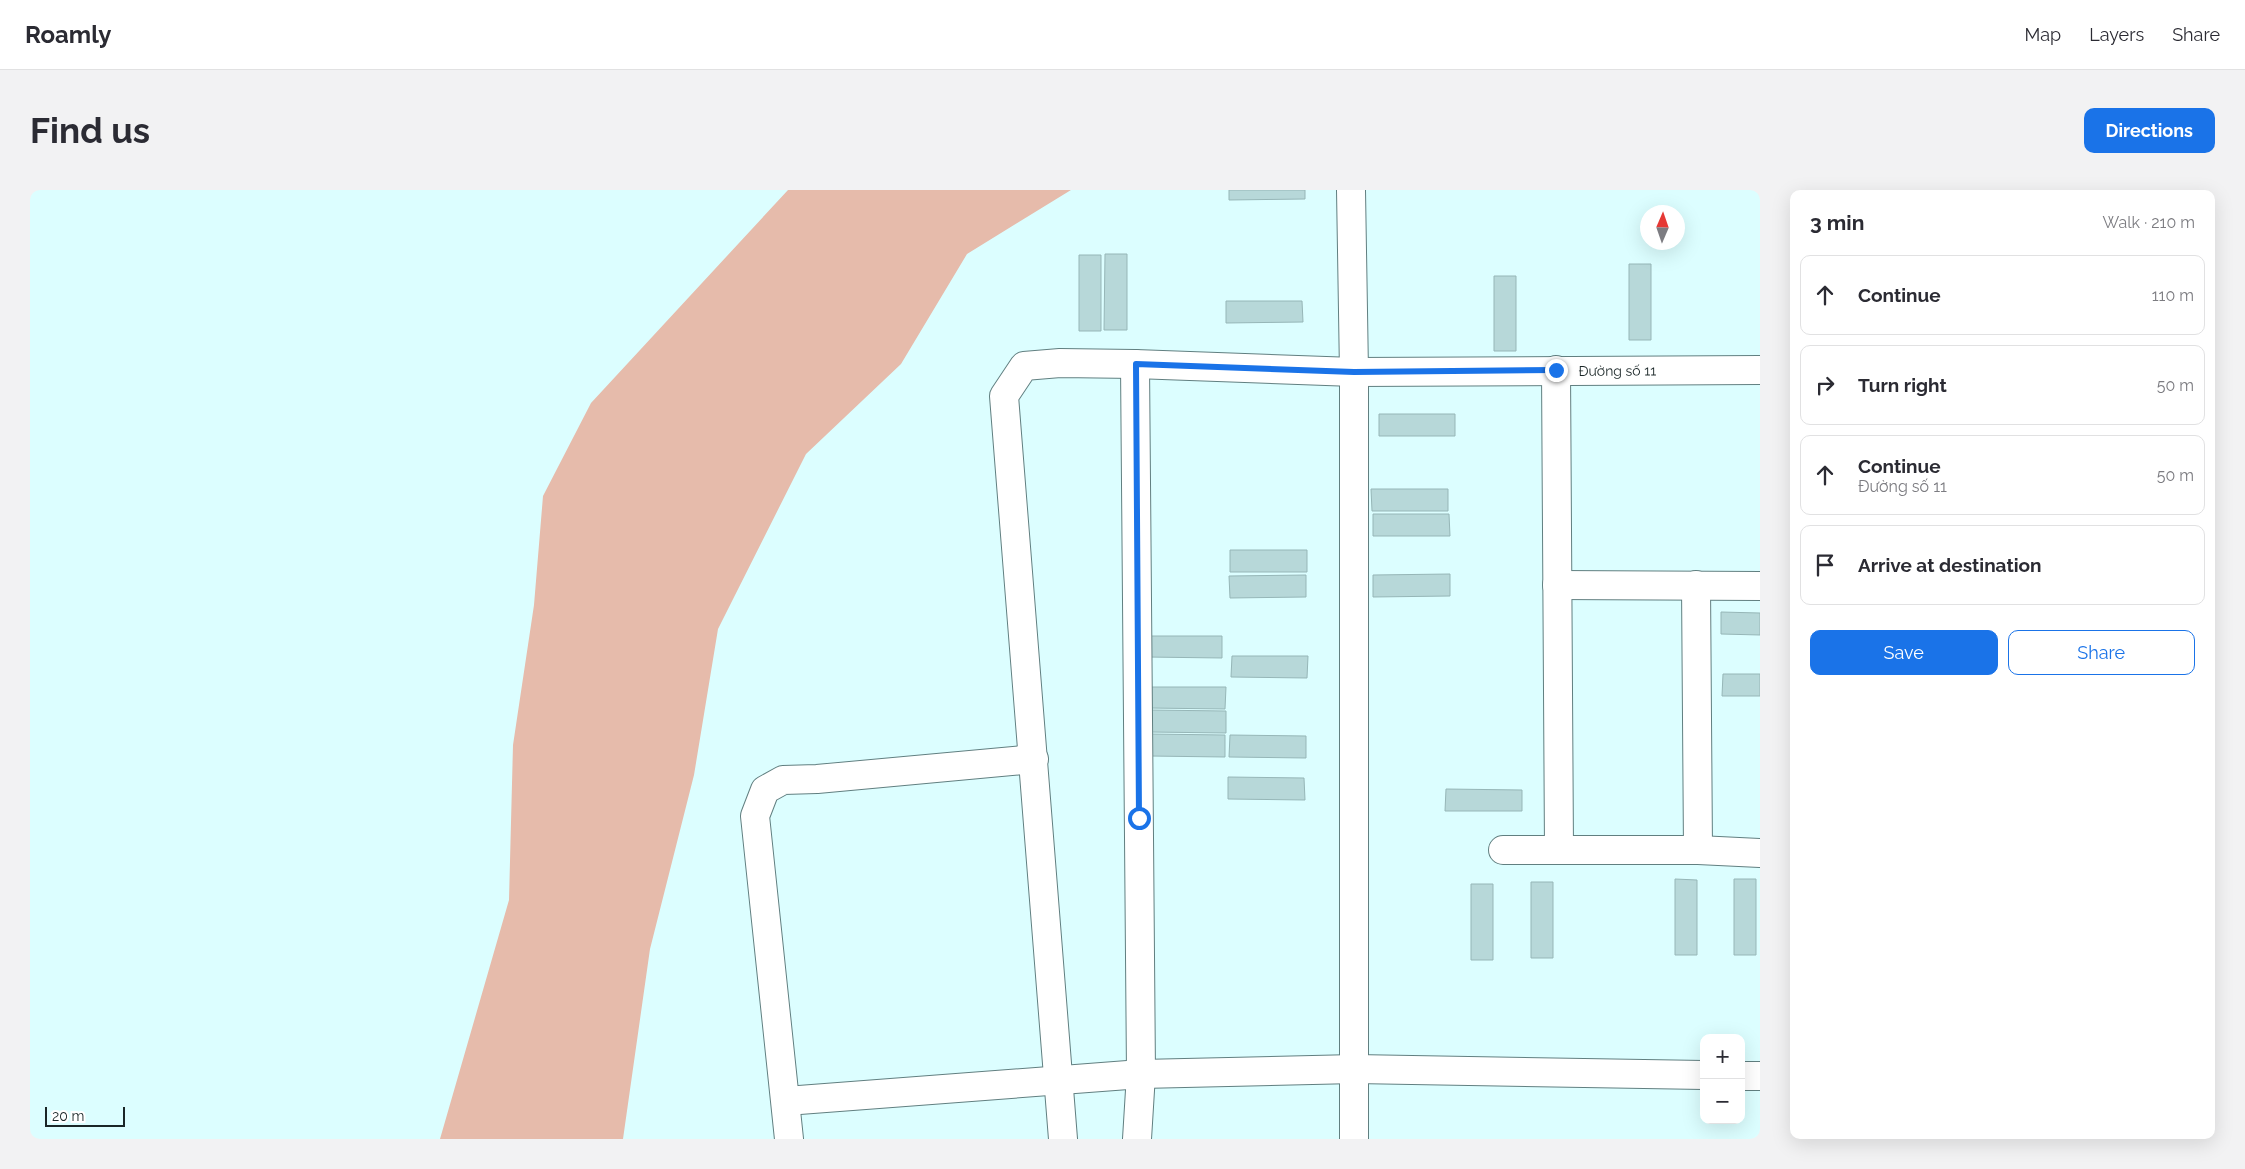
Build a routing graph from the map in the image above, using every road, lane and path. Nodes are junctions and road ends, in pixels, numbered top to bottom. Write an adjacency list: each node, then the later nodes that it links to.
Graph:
1 (1351, 190): 5 (street)
2 (1136, 364): 5 (street, Đường số 11); 9 (street, Đường số 11); 15 (street)
3 (1556, 370): 4 (street, Đường số 11); 5 (street, Đường số 11); 6 (street)
4 (1760, 370)
5 (1354, 372): 14 (street)
6 (1557, 585): 7 (street); 11 (street)
7 (1696, 585): 8 (street); 12 (street)
8 (1760, 586)
9 (1034, 759): 19 (street); 20 (street)
10 (1502, 850): 11 (street)
11 (1559, 850): 12 (street)
12 (1698, 850): 13 (street)
13 (1760, 853)
14 (1355, 1069): 15 (street); 16 (street); 24 (street)
15 (1141, 1074): 19 (street); 23 (street)
16 (1700, 1075)
17 (1745, 1076): 18 (street)
18 (1760, 1076)
19 (1058, 1080): 20 (street); 22 (street)
20 (786, 1101): 21 (street)
21 (789, 1139)
22 (1063, 1139)
23 (1137, 1139)
24 (1354, 1139)

